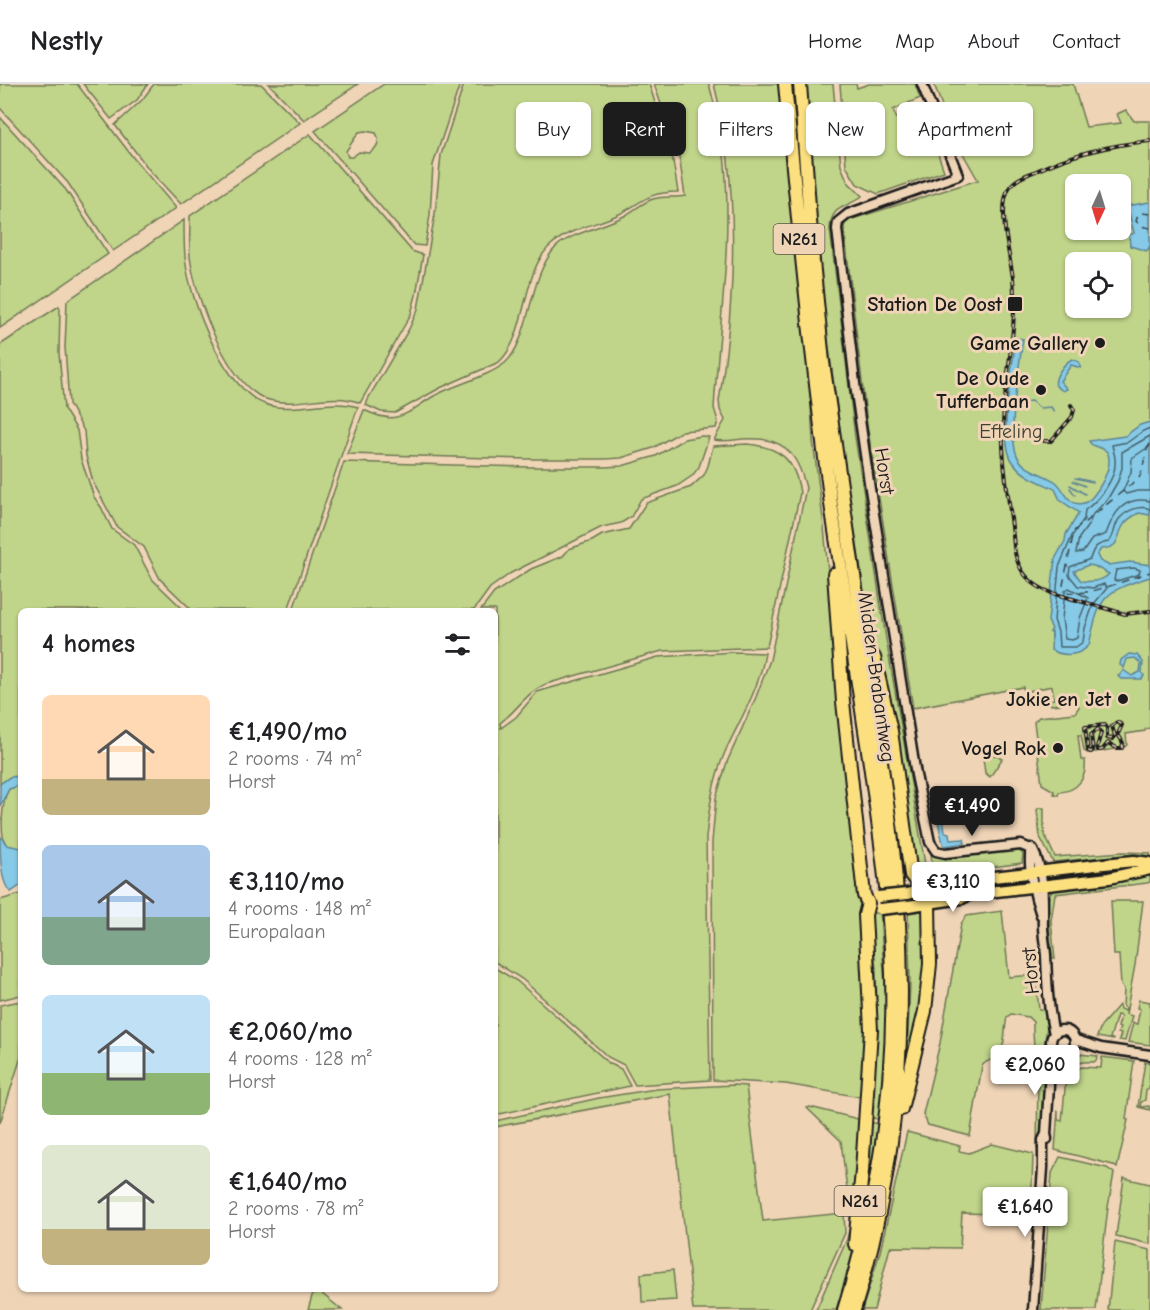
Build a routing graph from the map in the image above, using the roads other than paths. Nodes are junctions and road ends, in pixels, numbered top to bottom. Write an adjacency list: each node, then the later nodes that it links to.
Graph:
1 (785, 84): 4 (highway, Midden-Brabantweg / N261)
2 (800, 84): 5 (highway, Midden-Brabantweg / N261)
3 (922, 84): 8 (street, Horst)
4 (831, 505): 13 (highway, N261); 19 (highway, Midden-Brabantweg / N261)
5 (852, 556): 9 (highway, N261); 18 (highway, Midden-Brabantweg / N261)
6 (1150, 863): 8 (main road)
7 (1150, 869): 10 (main road)
8 (1036, 872): 9 (main road); 10 (street, Horst)
9 (977, 879): 11 (main road)
10 (1038, 886): 12 (main road); 14 (street, Horst)
11 (908, 900): 12 (main road); 13 (main road, bridge)
12 (930, 900): 18 (highway, N261)
13 (876, 903): 19 (highway, N261)
14 (1058, 1032): 15 (street); 16 (street)
15 (1075, 1044): 16 (street); 17 (street)
16 (1058, 1053): 21 (street)
17 (1150, 1055)
18 (894, 1124): 20 (highway, Midden-Brabantweg / N261)
19 (844, 1310)
20 (854, 1310)
21 (1033, 1310)

